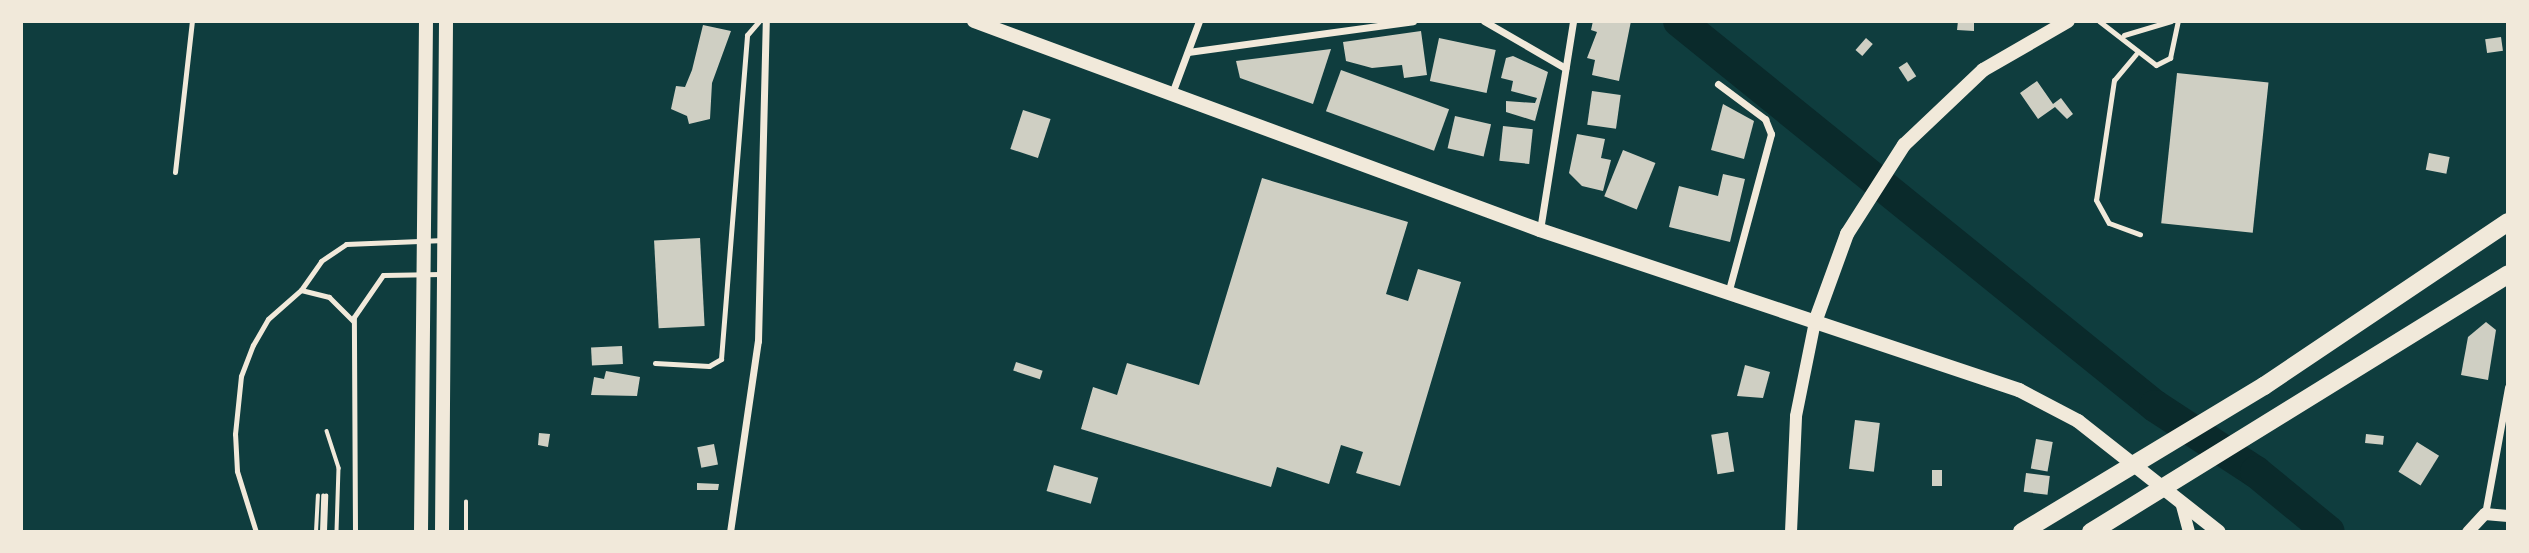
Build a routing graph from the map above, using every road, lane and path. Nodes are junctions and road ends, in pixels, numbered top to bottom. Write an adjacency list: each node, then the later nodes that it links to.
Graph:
1 (192, 21): 21 (lane)
2 (426, 21): 25 (main road)
3 (446, 21): 26 (main road)
4 (759, 21): 34 (lane)
5 (766, 21): 48 (street)
6 (974, 21): 20 (main road)
7 (1199, 21): 16 (street)
8 (1413, 21): 16 (street)
9 (1484, 21): 18 (street)
10 (1573, 21): 18 (street)
11 (2068, 21): 33 (main road)
12 (2099, 21): 15 (lane)
13 (2171, 21): 15 (lane)
14 (2178, 21): 17 (lane)
15 (2124, 35): 17 (lane)
16 (1188, 52): 20 (street)
17 (2136, 54): 24 (lane)
18 (1565, 68): 23 (street)
19 (1718, 84): 31 (street)
20 (1171, 96): 23 (main road)
21 (175, 172)
22 (2508, 222): 50 (highway)
23 (1540, 230): 31 (main road)
24 (2140, 234)
25 (424, 239): 26 (lane); 27 (main road); 30 (lane)
26 (444, 240): 28 (main road)
27 (423, 274): 28 (lane); 32 (lane); 45 (main road)
28 (444, 274): 46 (main road)
29 (2508, 274): 51 (highway)
30 (301, 290): 32 (lane); 41 (lane)
31 (1728, 294): 33 (main road)
32 (353, 321): 44 (lane)
33 (1815, 322): 38 (main road); 49 (street)
34 (655, 363)
35 (2508, 387): 39 (street)
36 (327, 431): 43 (path)
37 (466, 502): 47 (path)
38 (2182, 502): 52 (street); 53 (main road)
39 (2485, 514): 40 (street); 54 (street)
40 (2508, 516)
41 (256, 532)
42 (320, 532): 42 (path)
43 (337, 532)
44 (355, 532)
45 (421, 532)
46 (442, 532)
47 (466, 532)
48 (730, 532)
49 (1791, 532)
50 (2022, 532)
51 (2091, 532)
52 (2189, 532)
53 (2219, 532)
54 (2468, 532)

